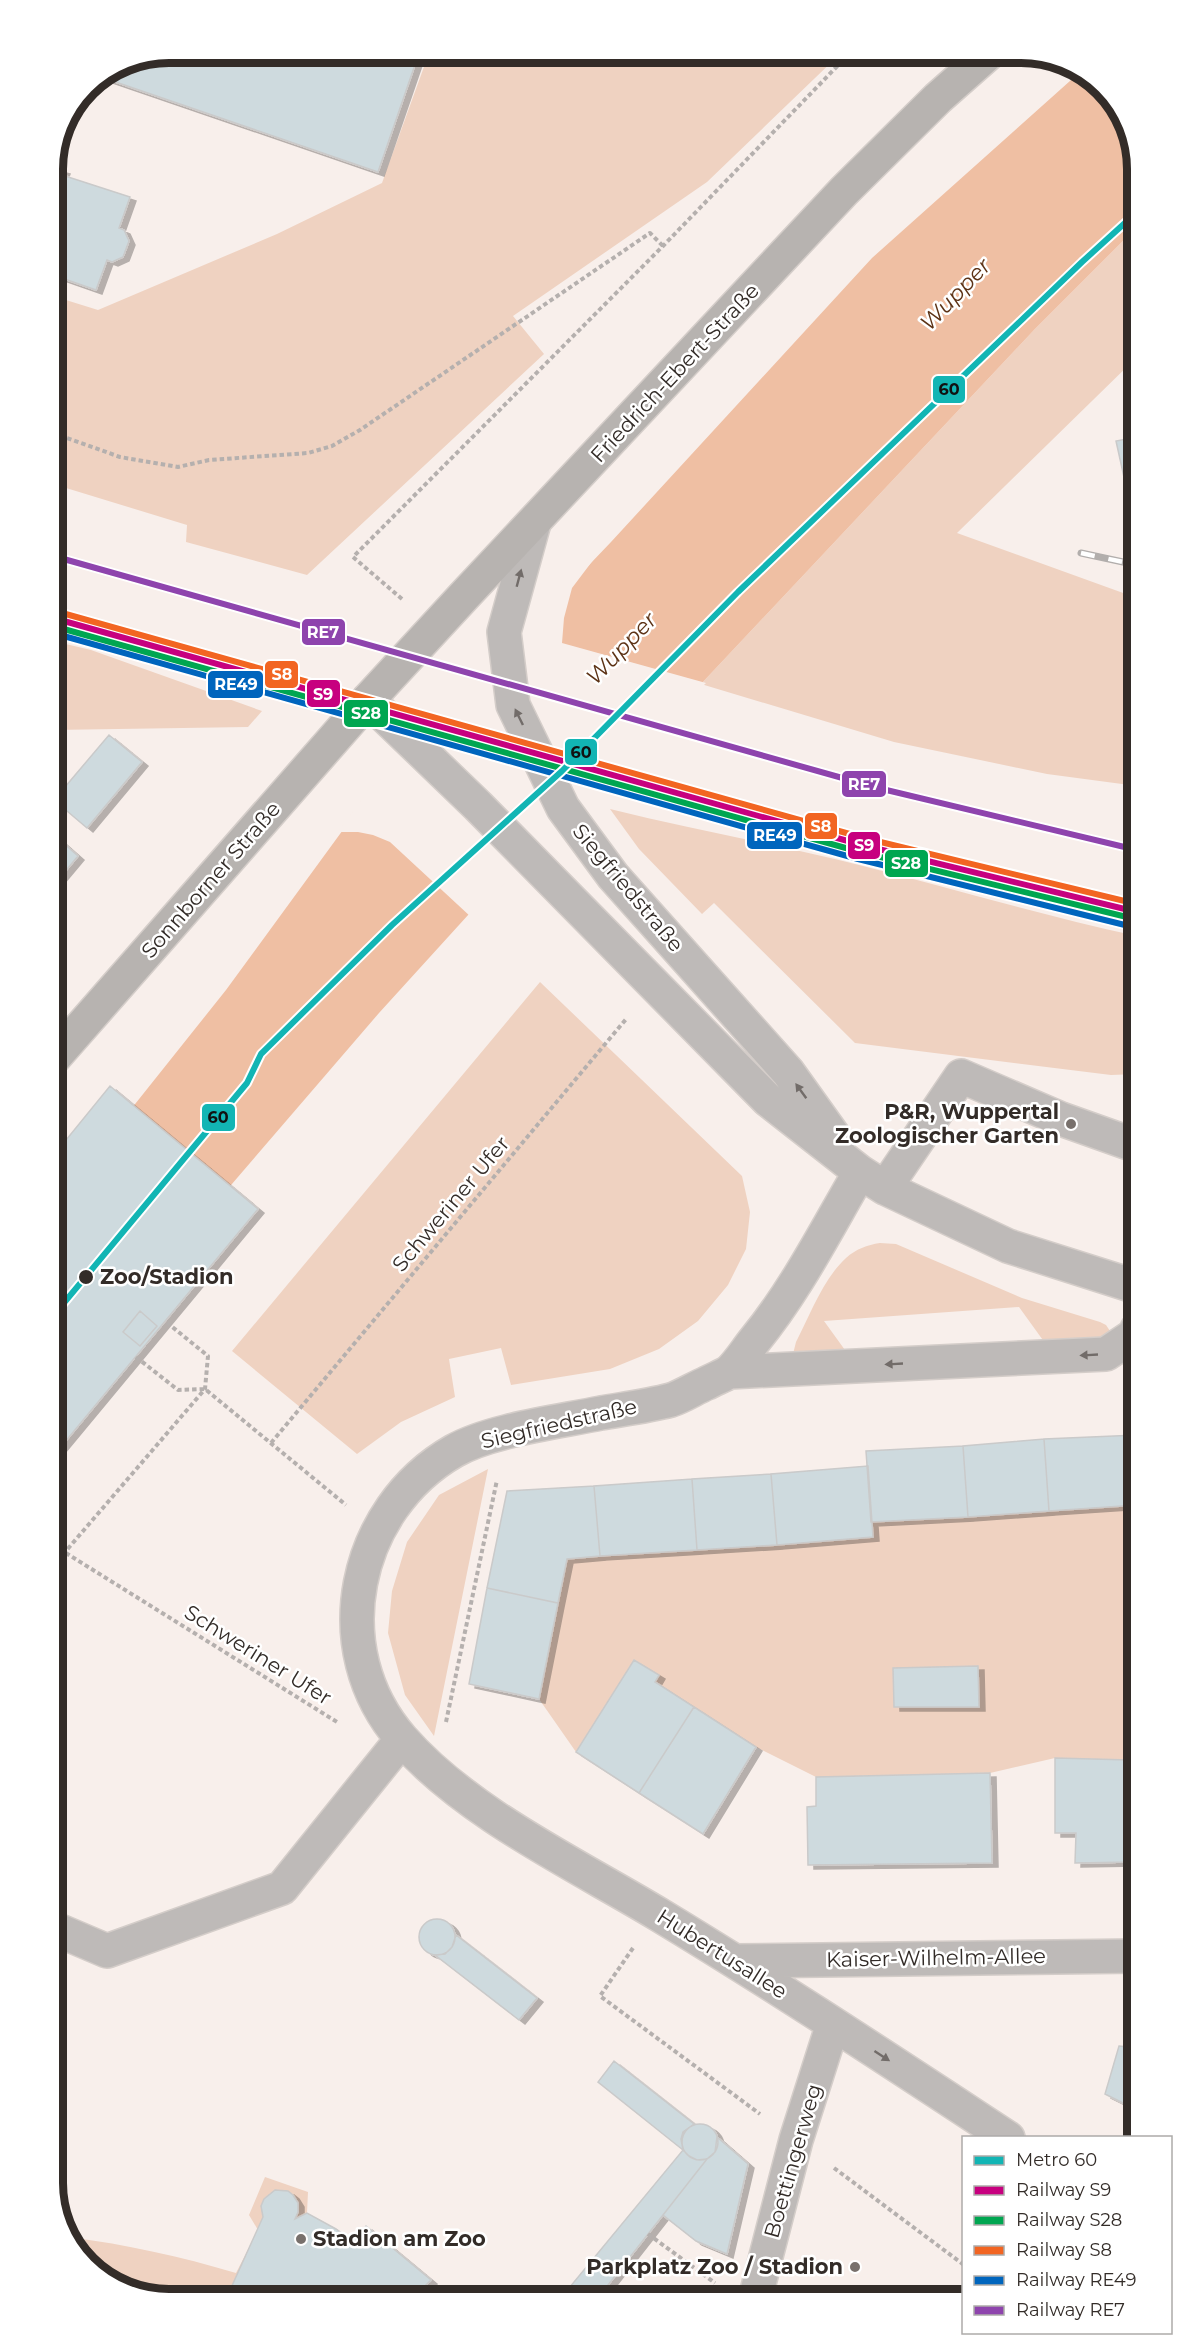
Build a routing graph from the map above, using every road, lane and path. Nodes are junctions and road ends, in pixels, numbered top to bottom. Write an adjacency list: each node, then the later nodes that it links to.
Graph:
1 (840, 63): 3 (path)
2 (978, 63): 5 (main road, Friedrich-Ebert-Straße)
3 (663, 246): 4 (path); 6 (path)
4 (63, 437)
5 (534, 523): 6 (main road, Friedrich-Ebert-Straße); 11 (street, Siegfriedstraße, one-way to 5)
6 (435, 628): 7 (main road, Friedrich-Ebert-Straße)
7 (368, 700): 8 (street, Siegfriedstraße); 9 (main road, Sonnborner Straße)
8 (655, 985): 11 (street, Siegfriedstraße); 19 (path, Schweriner Ufer)
9 (63, 1048)
10 (1127, 1142): 11 (street)
11 (873, 1180): 12 (street, Siegfriedstraße); 16 (street, Siegfriedstraße)
12 (1127, 1284)
13 (165, 1321): 17 (path)
14 (1127, 1340): 16 (street, one-way to 16)
15 (136, 1357): 17 (path)
16 (729, 1372): 18 (street, Siegfriedstraße)
17 (205, 1389): 19 (path); 21 (path)
18 (507, 1432): 20 (street, Siegfriedstraße); 23 (path)
19 (272, 1443): 20 (path)
20 (377, 1531): 22 (street, Siegfriedstraße)
21 (64, 1553): 22 (path, Schweriner Ufer)
22 (393, 1751): 23 (street, Siegfriedstraße); 25 (street)
23 (436, 1772): 24 (street, Hubertusallee)
24 (658, 1914): 27 (street, Hubertusallee); 30 (path)
25 (63, 1933)
26 (1127, 1956): 27 (street, Kaiser-Wilhelm-Allee)
27 (735, 1961): 28 (street, Hubertusallee)
28 (833, 2024): 29 (street, Hubertusallee, one-way to 29); 30 (street, Boettingerweg)
29 (1005, 2136)
30 (796, 2140): 32 (path); 34 (street, Boettingerweg)
31 (648, 2234): 33 (path)
32 (962, 2264)
33 (726, 2289)
34 (758, 2289)

